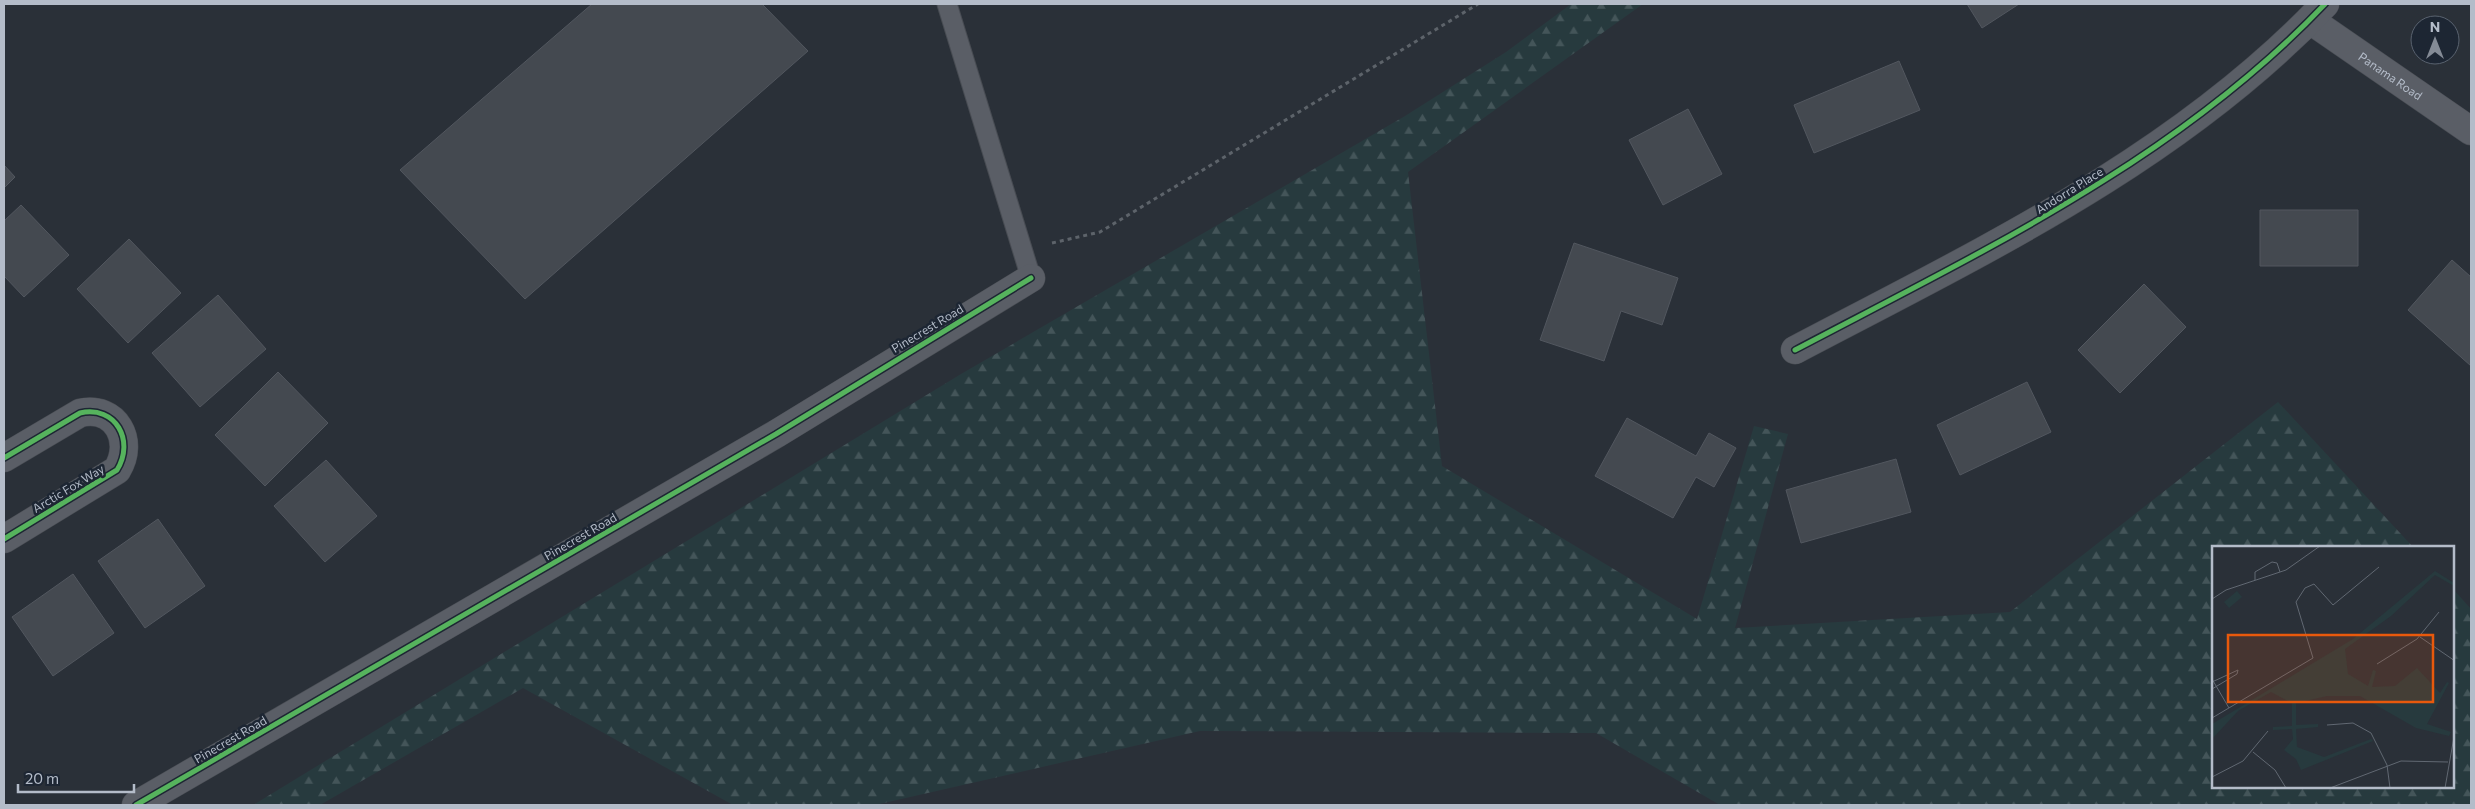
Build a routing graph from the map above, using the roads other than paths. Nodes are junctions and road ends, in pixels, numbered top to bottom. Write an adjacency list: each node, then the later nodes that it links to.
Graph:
1 (947, 4): 4 (lane, Pinecrest Road)
2 (2317, 12): 3 (street, Panama Road); 5 (street, Andorra Place)
3 (2471, 131)
4 (1030, 278): 8 (street, Pinecrest Road)
5 (1795, 350)
6 (4, 458): 7 (street, Arctic Fox Way)
7 (4, 539)
8 (136, 805)

